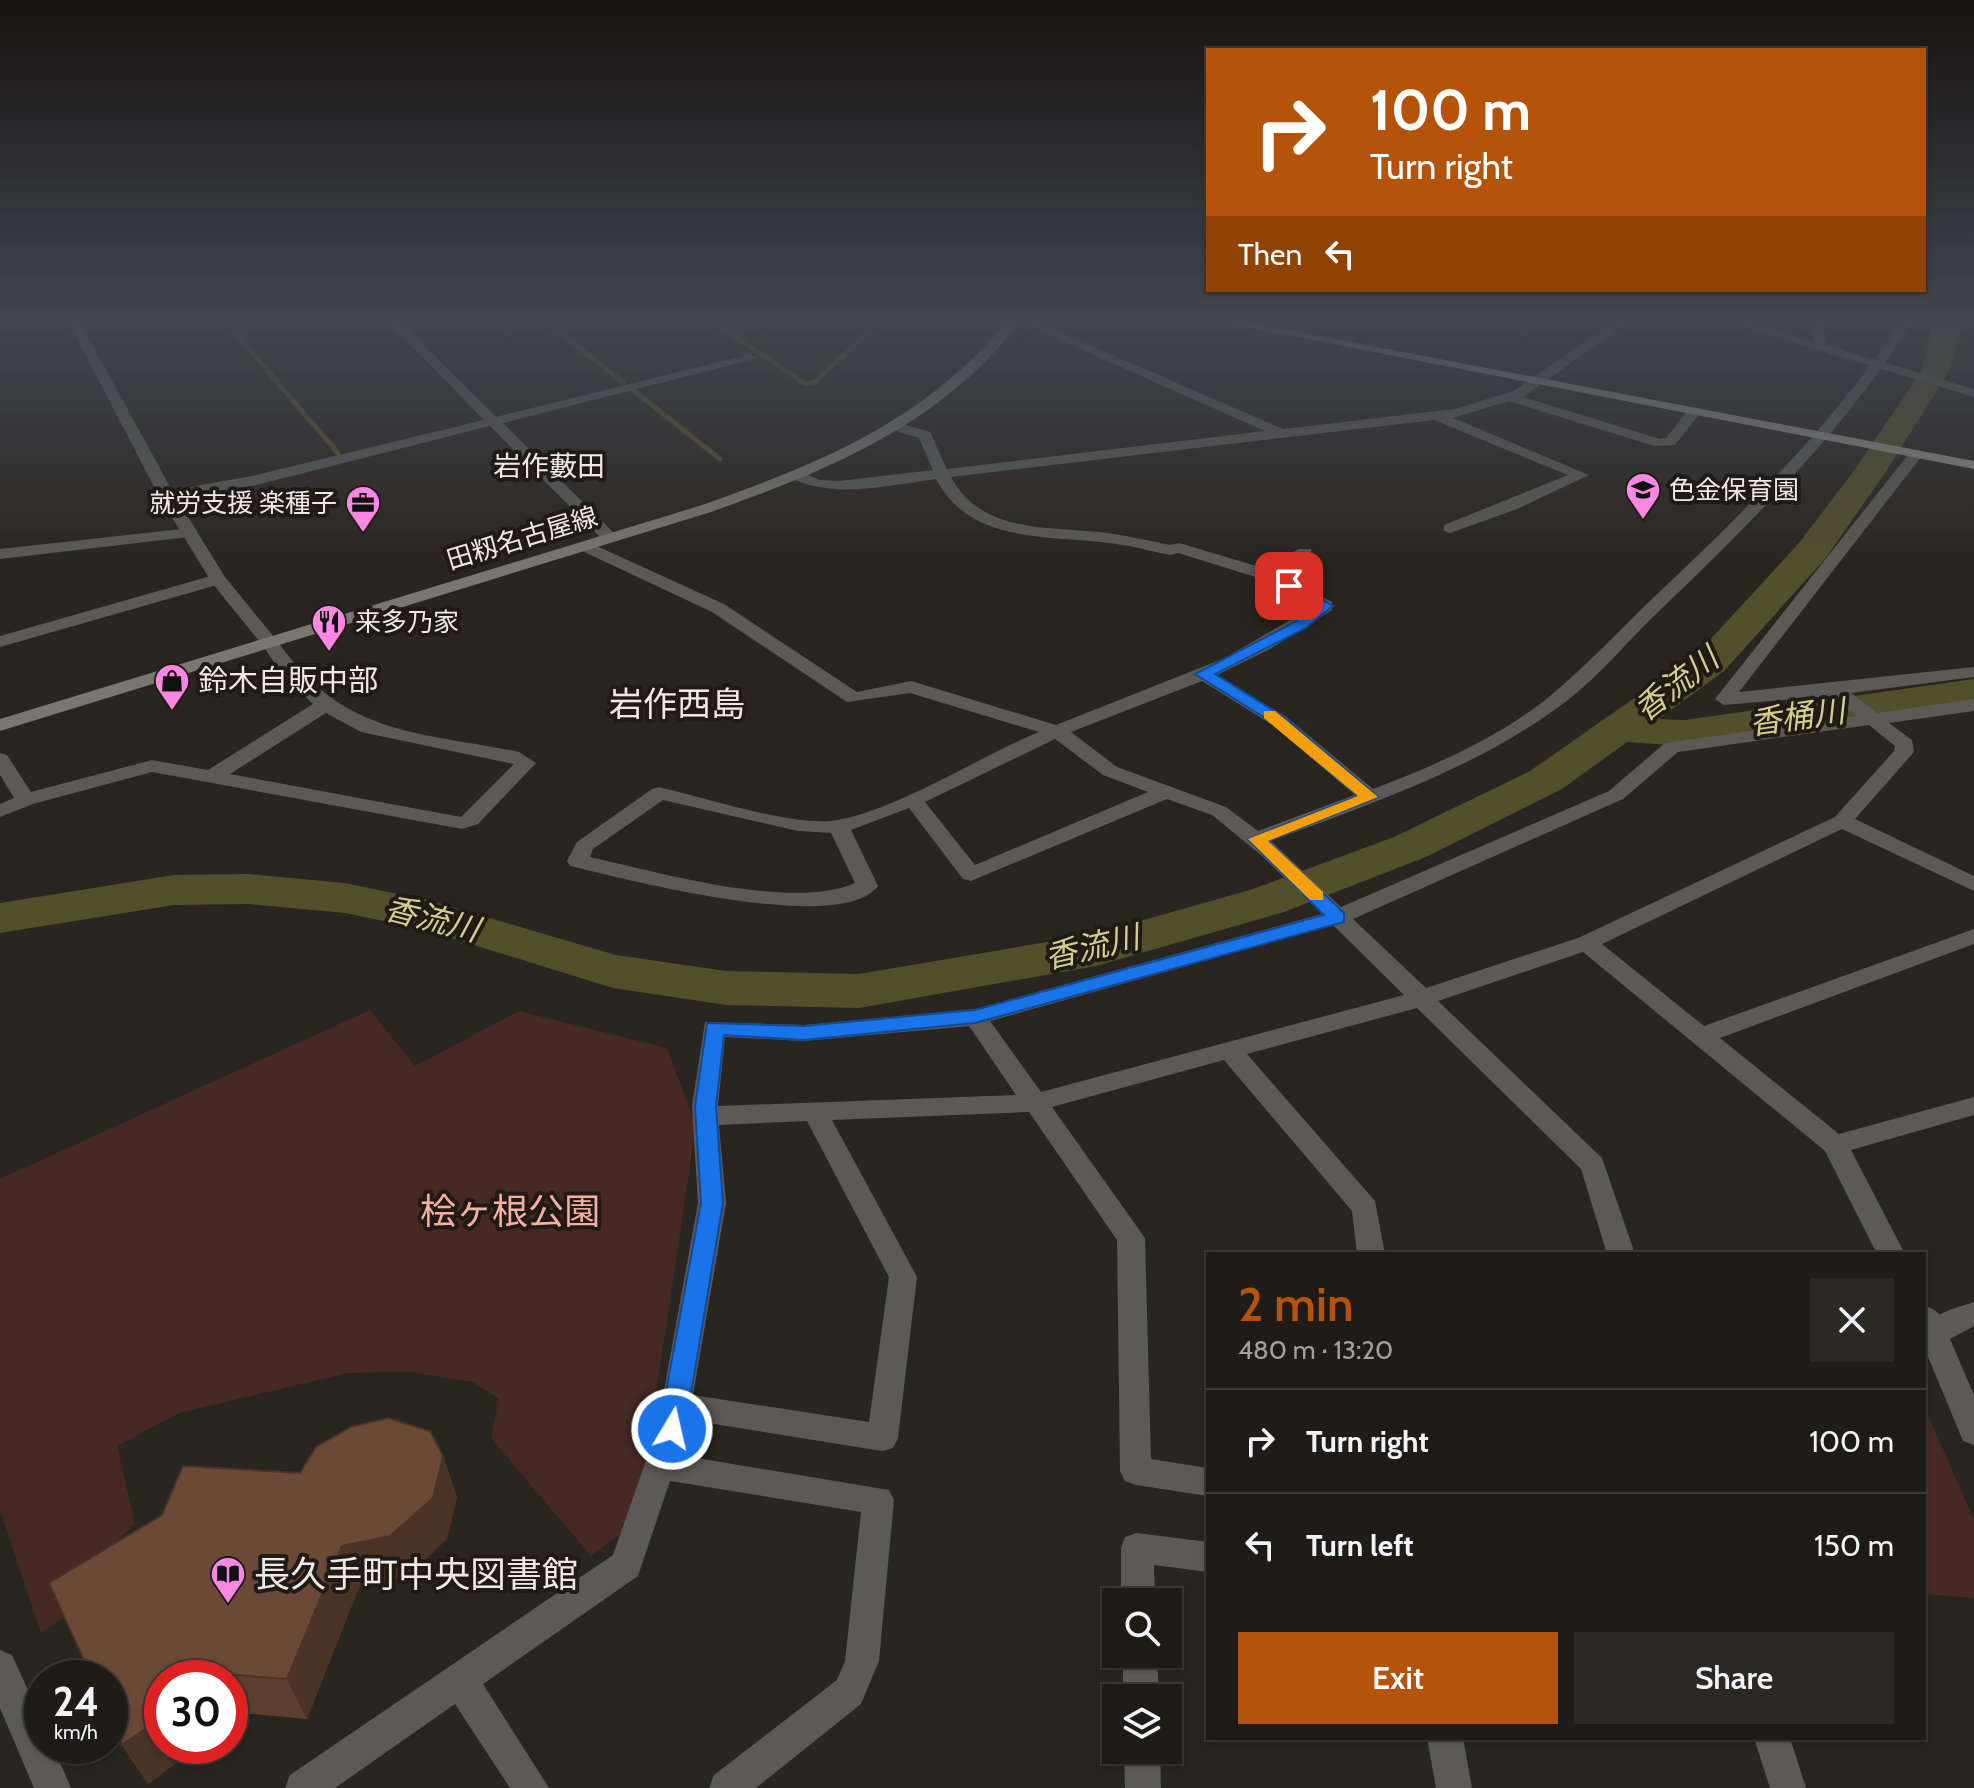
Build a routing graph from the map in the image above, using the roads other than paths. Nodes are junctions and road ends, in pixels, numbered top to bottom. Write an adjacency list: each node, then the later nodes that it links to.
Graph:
1 (118, 403): 20 (street)
2 (473, 403): 12 (street)
3 (566, 403): 12 (street)
4 (929, 403): 13 (main road, 田籾名古屋線)
5 (1215, 403): 14 (street)
6 (1485, 403): 11 (street)
7 (1531, 403): 10 (street)
8 (1649, 403): 10 (main road)
9 (1852, 403): 15 (street)
10 (1694, 412): 15 (main road)
11 (1437, 416): 14 (street); 21 (street)
12 (491, 422): 20 (street); 23 (street)
13 (898, 427): 18 (street); 19 (main road, 田籾名古屋線)
14 (1281, 434): 18 (street)
15 (1824, 437): 16 (main road); 42 (street)
16 (1910, 453): 17 (main road); 33 (street)
17 (1974, 465)
18 (941, 475): 19 (street); 27 (street)
19 (798, 476): 23 (main road, 田籾名古屋線)
20 (167, 496): 22 (street)
21 (1450, 528)
22 (191, 533): 26 (street); 28 (street)
23 (610, 538): 24 (main road, 田籾名古屋線)
24 (584, 546): 30 (main road, 田籾名古屋線); 38 (street)
25 (1305, 552): 27 (street)
26 (0, 554)
27 (1265, 574): 32 (street)
28 (218, 579): 29 (street); 30 (street)
29 (0, 642)
30 (270, 643): 34 (street); 37 (main road, 田籾名古屋線)
31 (1974, 672): 33 (street)
32 (1203, 674): 38 (street); 42 (street)
33 (1838, 692): 36 (street)
34 (326, 704): 40 (street); 40 (street)
35 (1974, 705): 36 (street)
36 (1870, 717): 46 (street); 50 (street)
37 (0, 725)
38 (1057, 731): 41 (street); 44 (street)
39 (0, 759): 43 (street)
40 (210, 778): 43 (street)
41 (1168, 791): 44 (street); 48 (street)
42 (1370, 797): 48 (street)
43 (26, 800): 45 (street)
44 (913, 800): 47 (street)
45 (0, 811)
46 (1842, 821): 49 (street); 52 (street)
47 (839, 827): 47 (street)
48 (1263, 845): 50 (street)
49 (1974, 884)
50 (1333, 912): 53 (street); 54 (street)
51 (1974, 936): 55 (street)
52 (1586, 943): 53 (street); 55 (street)
53 (1419, 999): 56 (street); 63 (street)
54 (975, 1017): 57 (street); 60 (street)
55 (1704, 1035): 61 (street)
56 (1230, 1051): 57 (street); 62 (street)
57 (1034, 1103): 59 (street); 70 (street)
58 (1974, 1106): 61 (street)
59 (815, 1112): 60 (street); 67 (street)
60 (707, 1116): 67 (street)
61 (1835, 1145): 64 (street)
62 (1371, 1252)
63 (1620, 1252)
64 (1890, 1252)
65 (1974, 1314): 66 (street)
66 (1931, 1324): 68 (street)
67 (675, 1405): 69 (street)
68 (1974, 1432)
69 (657, 1465): 74 (street); 81 (street)
70 (1206, 1482)
71 (1206, 1557): 72 (street)
72 (1138, 1588)
73 (0, 1667): 78 (street)
74 (461, 1681): 79 (street); 80 (street)
75 (1445, 1740): 83 (street)
76 (1773, 1740): 84 (street)
77 (1142, 1764): 82 (street)
78 (53, 1788)
79 (303, 1788)
80 (531, 1788)
81 (727, 1788)
82 (1143, 1788)
83 (1454, 1788)
84 (1788, 1788)

